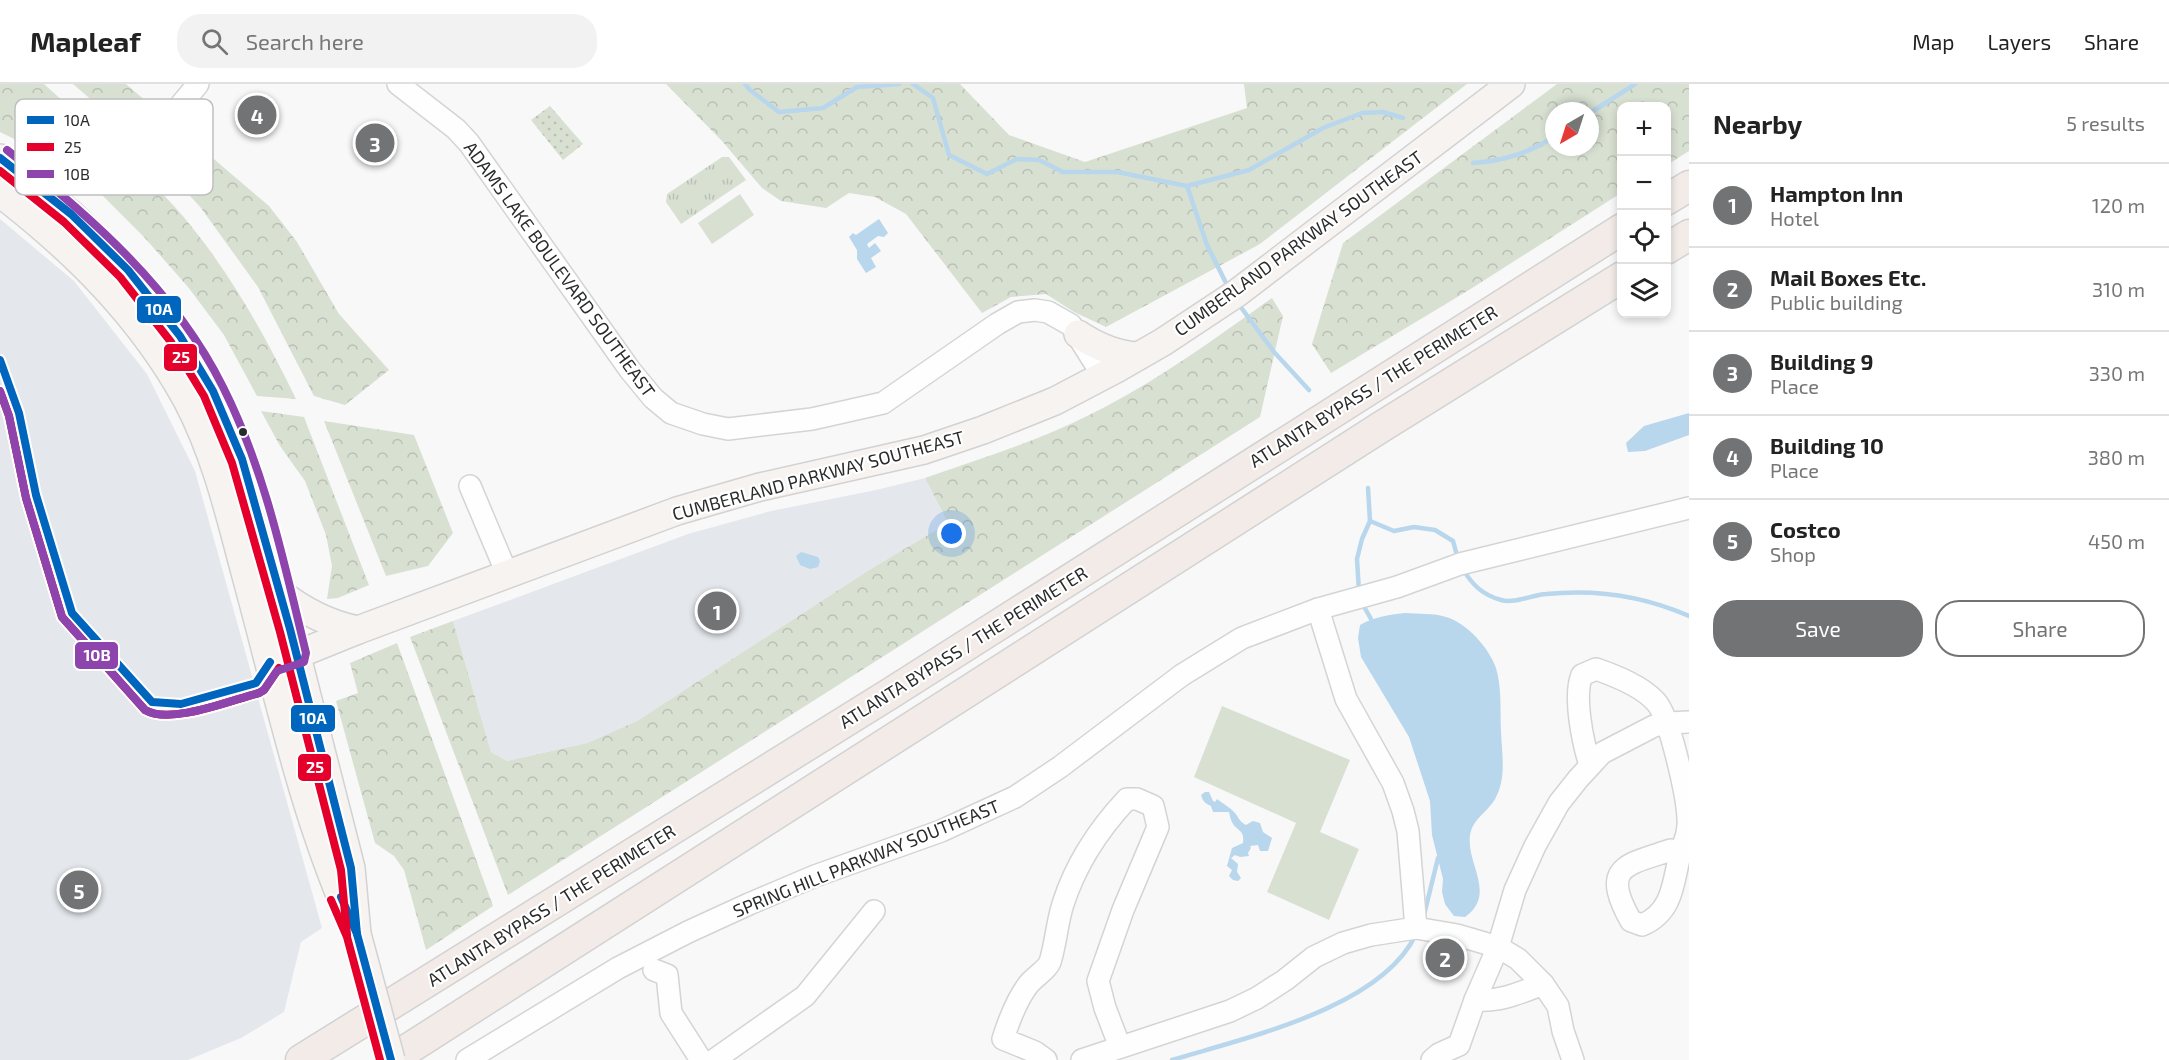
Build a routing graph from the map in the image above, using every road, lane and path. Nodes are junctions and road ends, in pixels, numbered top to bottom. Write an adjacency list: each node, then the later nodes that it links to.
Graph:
1 (198, 84): 4 (street)
2 (398, 84): 15 (street, ADAMS LAKE BOULEVARD SOUTHEAST)
3 (1507, 86): 16 (main road, CUMBERLAND PARKWAY SOUTHEAST)
4 (185, 99)
5 (0, 158): 6 (main road)
6 (15, 170)
7 (1689, 186): 10 (highway)
8 (0, 193): 25 (main road)
9 (47, 195): 21 (main road)
10 (1671, 197)
11 (1617, 232): 40 (highway, ATLANTA BYPASS / THE PERIMETER)
12 (1689, 235): 13 (highway)
13 (1671, 246)
14 (1617, 280): 41 (highway)
15 (1078, 334): 16 (main road); 17 (street, ADAMS LAKE BOULEVARD SOUTHEAST)
16 (1138, 356): 17 (main road, CUMBERLAND PARKWAY SOUTHEAST)
17 (1103, 376): 20 (main road, CUMBERLAND PARKWAY SOUTHEAST)
18 (470, 486): 20 (street)
19 (1689, 508): 22 (street, SPRING HILL PARKWAY SOUTHEAST)
20 (508, 576): 23 (main road, CUMBERLAND PARKWAY SOUTHEAST)
21 (279, 592): 23 (main road); 24 (main road)
22 (1318, 609): 31 (street); 35 (street, SPRING HILL PARKWAY SOUTHEAST)
23 (358, 630): 24 (main road, CUMBERLAND PARKWAY SOUTHEAST)
24 (296, 656): 25 (main road, CUMBERLAND PARKWAY SOUTHEAST); 32 (main road)
25 (270, 662): 32 (main road)
26 (1689, 722): 27 (street)
27 (1668, 723): 28 (street); 28 (street); 29 (street)
28 (1590, 765): 34 (street)
29 (1680, 854)
30 (874, 911): 44 (street)
31 (1416, 928): 33 (street); 38 (street)
32 (357, 934): 41 (main road, bridge)
33 (1457, 935): 34 (street); 37 (street)
34 (1498, 947): 36 (street); 37 (street)
35 (649, 963): 42 (street, SPRING HILL PARKWAY SOUTHEAST); 43 (street)
36 (1542, 984): 37 (street); 48 (street)
37 (1479, 991): 39 (street)
38 (1120, 1047): 45 (street); 46 (street)
39 (1461, 1053): 47 (street)
40 (301, 1060)
41 (391, 1060)
42 (467, 1060)
43 (701, 1060)
44 (714, 1060)
45 (1046, 1060)
46 (1082, 1060)
47 (1432, 1060)
48 (1573, 1060)

